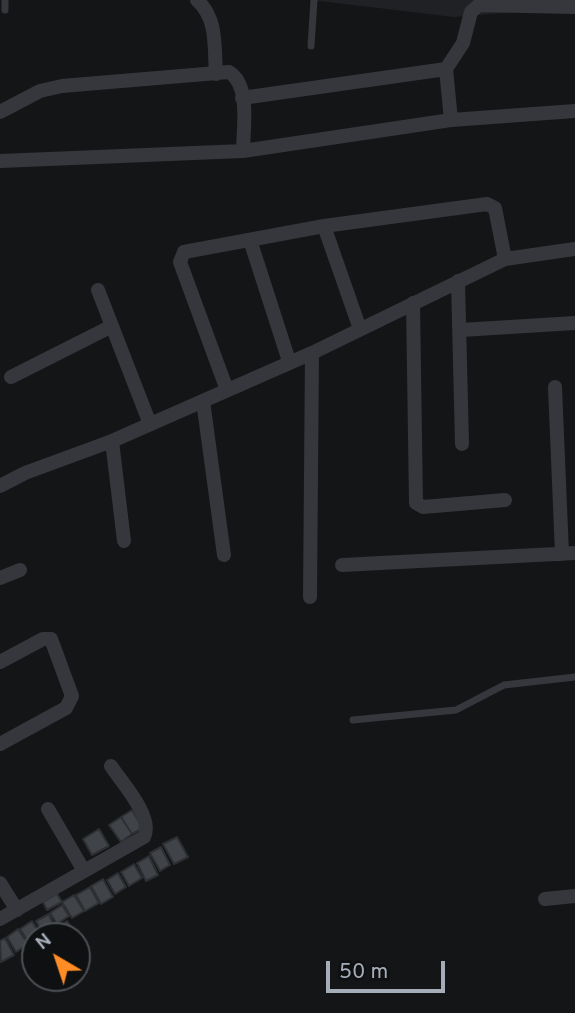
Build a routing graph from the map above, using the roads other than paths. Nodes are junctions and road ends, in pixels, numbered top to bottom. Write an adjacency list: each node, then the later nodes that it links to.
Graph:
1 (5, 0): 5 (lane)
2 (197, 0): 8 (street)
3 (314, 0): 6 (lane)
4 (575, 6): 7 (street)
5 (5, 10)
6 (311, 46)
7 (446, 69): 9 (street); 12 (street)
8 (216, 74): 9 (street); 11 (street)
9 (242, 98): 13 (street)
10 (575, 111): 12 (street)
11 (0, 112)
12 (451, 120): 13 (street)
13 (243, 151): 14 (street)
14 (0, 161)
15 (324, 226): 16 (street); 18 (street); 24 (street)
16 (250, 240): 27 (street); 30 (street)
17 (575, 249): 18 (street)
18 (505, 259): 19 (street)
19 (458, 281): 21 (street); 25 (street)
20 (98, 290): 23 (street)
21 (412, 303): 24 (street); 36 (street)
22 (575, 323): 25 (street)
23 (112, 326): 28 (street); 32 (street)
24 (360, 329): 26 (street)
25 (461, 330): 34 (street)
26 (312, 353): 27 (street); 43 (street)
27 (289, 361): 30 (street)
28 (11, 377)
29 (555, 387): 38 (street)
30 (226, 390): 31 (street)
31 (204, 401): 32 (street); 39 (street)
32 (150, 424): 33 (street)
33 (112, 441): 35 (street); 37 (street)
34 (462, 444)
35 (0, 485)
36 (505, 500)
37 (124, 541)
38 (568, 554): 40 (street)
39 (224, 555)
40 (342, 565)
41 (20, 570): 42 (street)
42 (0, 578)
43 (310, 597)
44 (0, 662): 47 (street)
45 (575, 677): 46 (lane)
46 (353, 720)
47 (0, 744)
48 (111, 766): 50 (street)
49 (48, 809): 50 (street)
50 (84, 871): 54 (street)
51 (0, 883): 54 (street)
52 (575, 896): 53 (street)
53 (545, 899)
54 (17, 910): 55 (street)
55 (0, 919)

